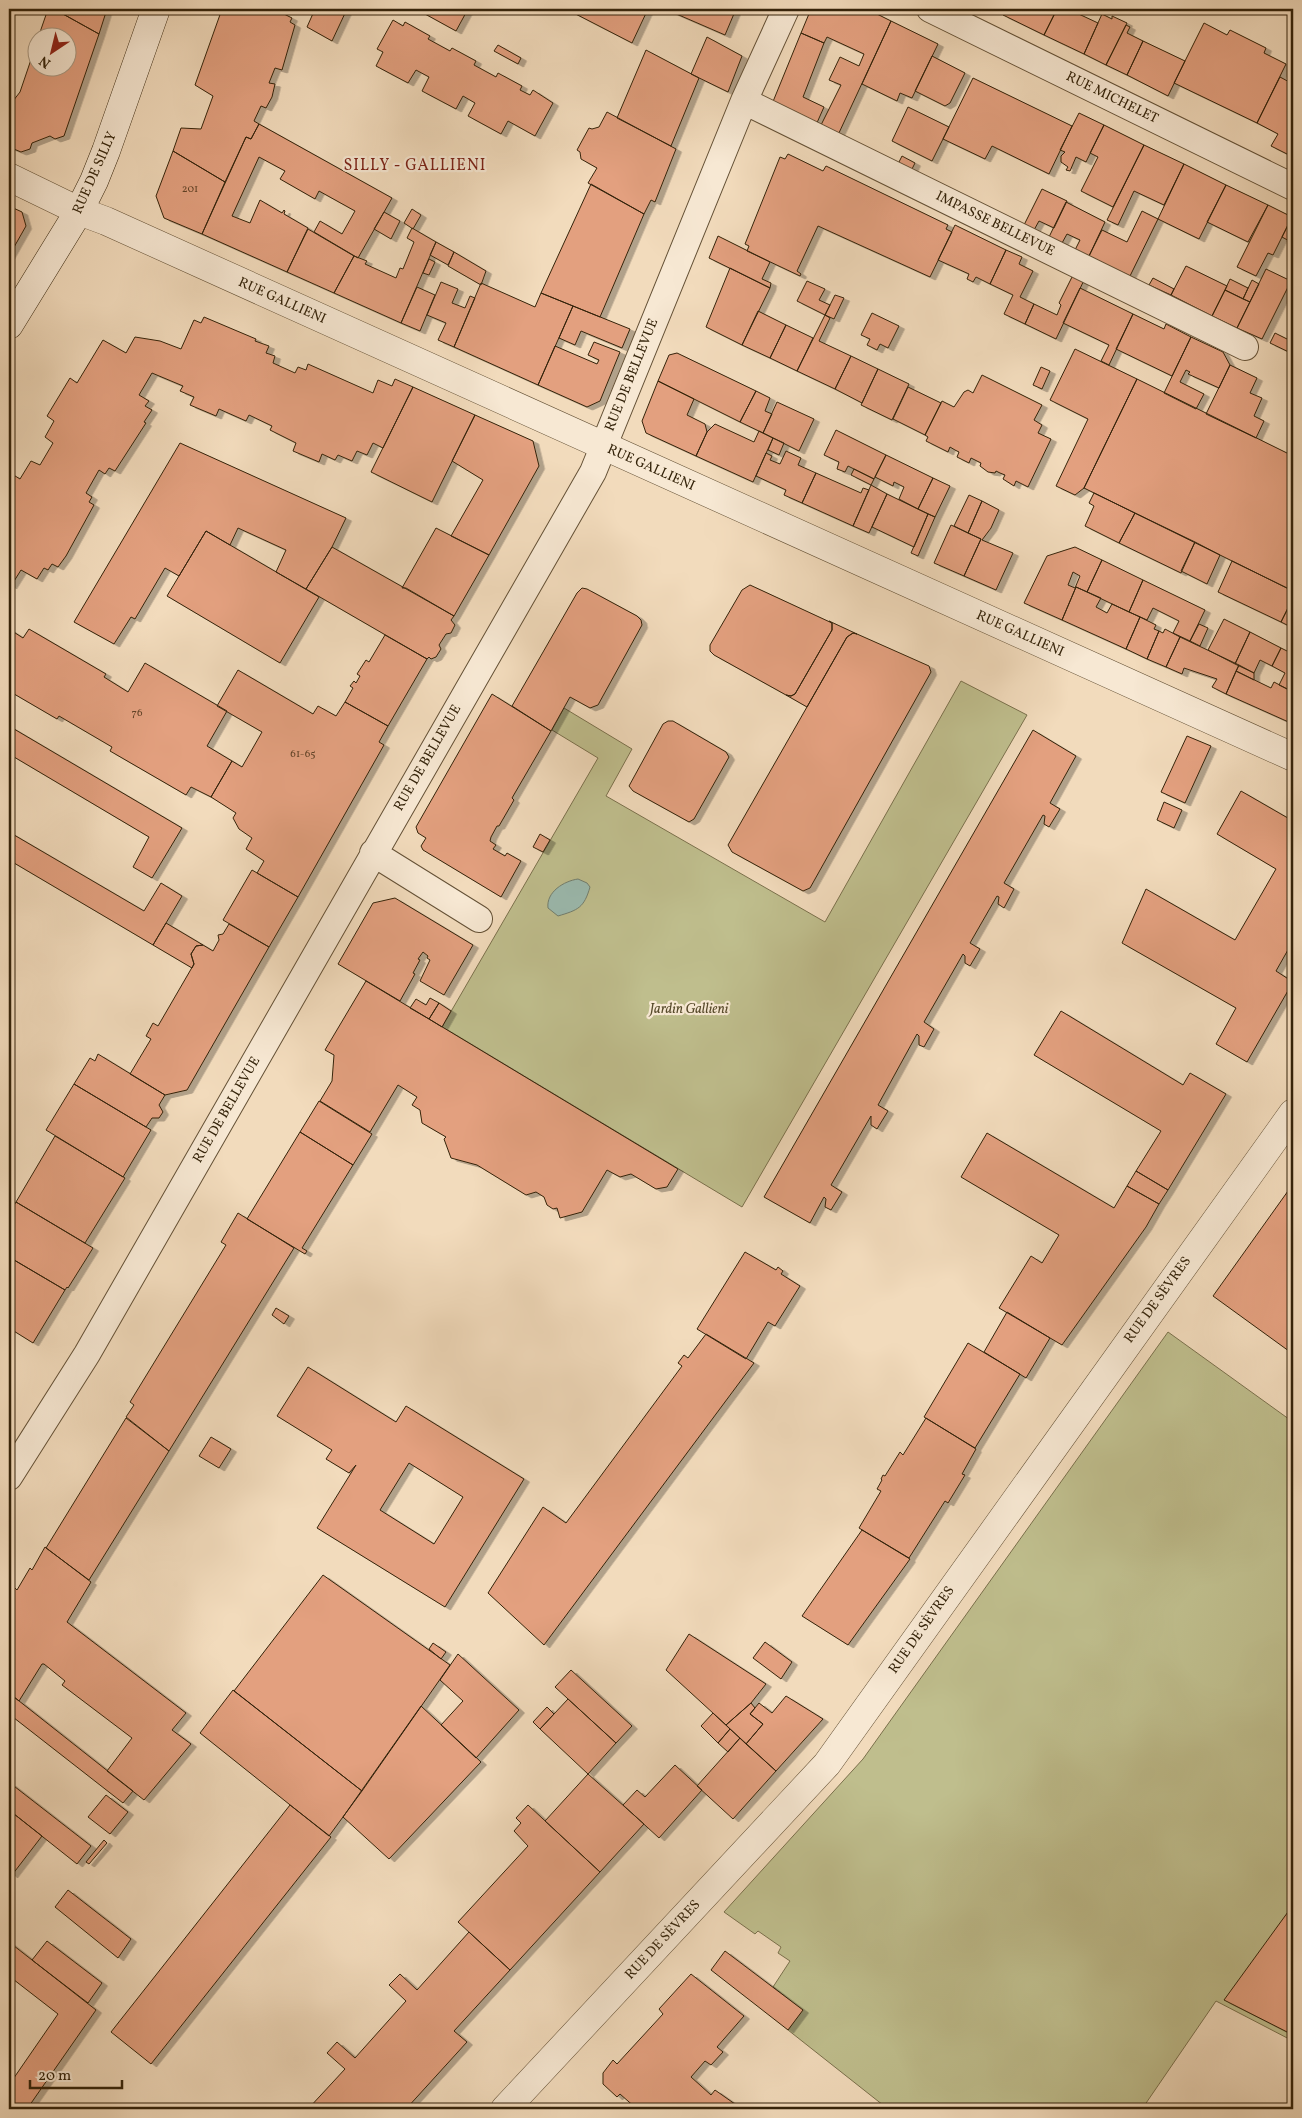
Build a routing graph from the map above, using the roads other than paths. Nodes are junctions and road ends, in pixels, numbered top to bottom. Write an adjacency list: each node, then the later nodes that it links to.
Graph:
1 (156, 9): 7 (street, RUE DE SILLY)
2 (786, 9): 4 (street, RUE DE BELLEVUE)
3 (930, 9): 6 (street, RUE MICHELET)
4 (744, 101): 9 (street, IMPASSE BELLEVUE); 10 (street, RUE DE BELLEVUE)
5 (9, 177): 7 (street, RUE GALLIENI)
6 (1293, 187)
7 (79, 211): 8 (street, RUE DE SILLY); 10 (street, RUE GALLIENI)
8 (9, 325)
9 (1245, 347)
10 (604, 446): 11 (street, RUE GALLIENI); 12 (street, RUE DE BELLEVUE)
11 (1293, 757)
12 (373, 853): 13 (street); 15 (street, RUE DE BELLEVUE)
13 (479, 919)
14 (1293, 1113): 16 (street, RUE DE SÈVRES)
15 (9, 1477)
16 (505, 2109)

